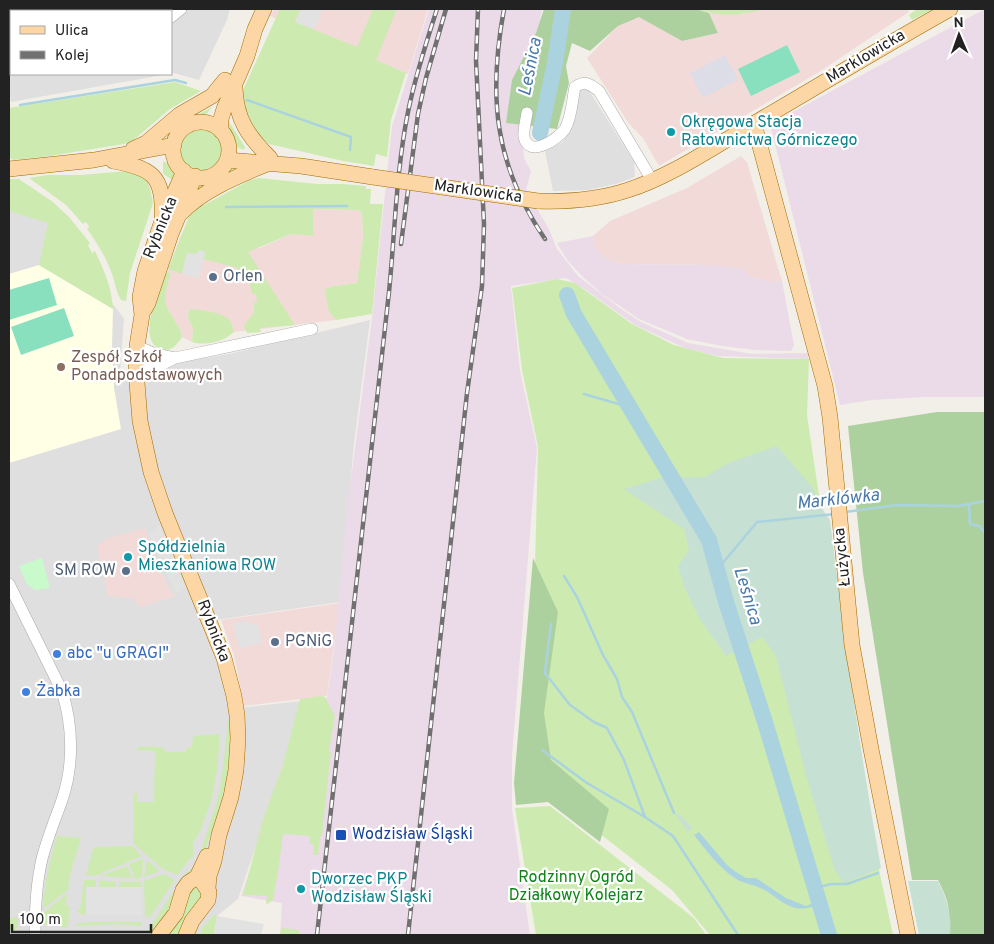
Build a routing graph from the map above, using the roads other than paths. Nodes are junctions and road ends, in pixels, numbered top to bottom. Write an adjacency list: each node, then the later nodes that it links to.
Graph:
1 (264, 9): 3 (main road)
2 (950, 9): 6 (main road, Marklowicka)
3 (230, 82): 5 (main road); 7 (main road); 10 (main road); 11 (main road)
4 (527, 113): 14 (street)
5 (202, 122): 7 (main road); 8 (main road)
6 (754, 124): 14 (main road, Marklowicka); 29 (main road, Łużycka)
7 (222, 131): 9 (main road)
8 (174, 152): 10 (main road); 13 (main road)
9 (228, 153): 11 (main road, Marklowicka); 13 (main road)
10 (117, 158): 12 (main road); 16 (main road)
11 (269, 161): 14 (main road, Marklowicka, bridge); 15 (main road)
12 (9, 169)
13 (189, 174): 15 (main road, Rybnicka); 16 (main road, Rybnicka)
14 (652, 180)
15 (177, 218): 17 (main road, Rybnicka)
16 (161, 224): 17 (main road, Rybnicka)
17 (142, 315): 19 (main road, Rybnicka)
18 (312, 329): 20 (street)
19 (137, 346): 20 (street); 21 (main road, Rybnicka)
20 (175, 358): 21 (street)
21 (136, 370): 23 (main road, Rybnicka)
22 (9, 584): 26 (street)
23 (219, 835): 24 (main road, Rybnicka); 25 (main road, Rybnicka)
24 (191, 881): 25 (main road); 27 (main road, Rybnicka)
25 (208, 888): 28 (main road, Rybnicka)
26 (34, 935)
27 (158, 935)
28 (186, 935)
29 (908, 935)

